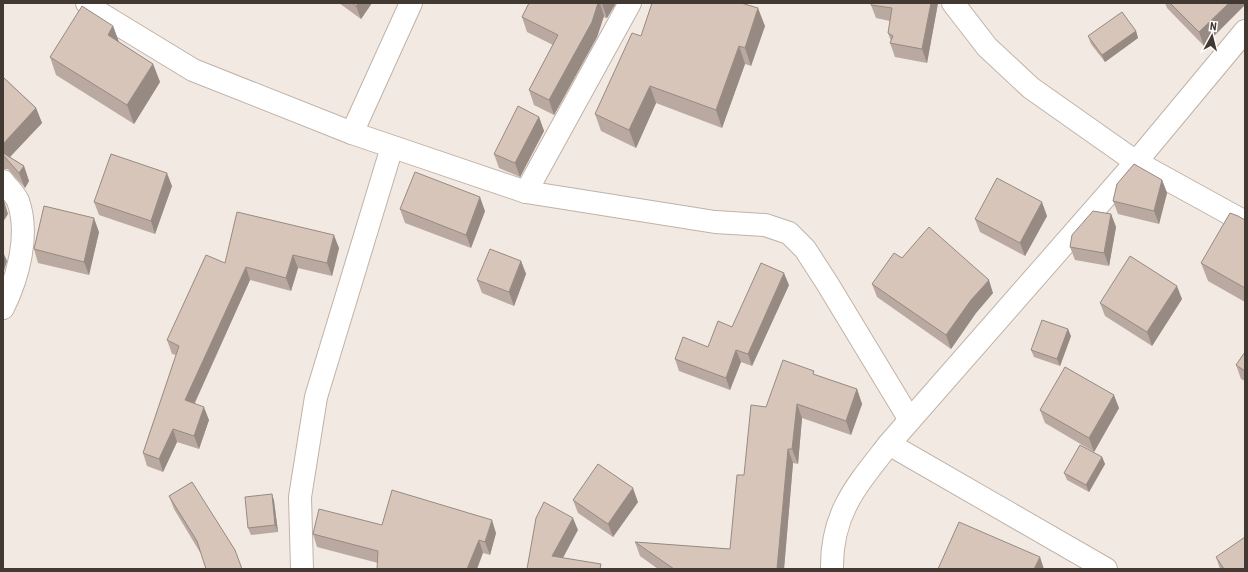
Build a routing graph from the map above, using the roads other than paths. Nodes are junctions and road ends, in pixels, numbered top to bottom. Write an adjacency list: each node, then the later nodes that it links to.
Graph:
1 (87, 3): 6 (street)
2 (411, 3): 6 (street)
3 (630, 3): 10 (street)
4 (953, 3): 8 (street)
5 (1245, 31): 8 (street)
6 (352, 133): 7 (street)
7 (392, 147): 10 (street); 15 (street)
8 (1136, 162): 11 (street); 13 (street)
9 (3, 181): 12 (street)
10 (526, 192): 13 (street)
11 (1245, 222)
12 (3, 308)
13 (910, 420): 14 (street)
14 (889, 444): 16 (street); 17 (street)
15 (302, 569)
16 (832, 569)
17 (1106, 569)

